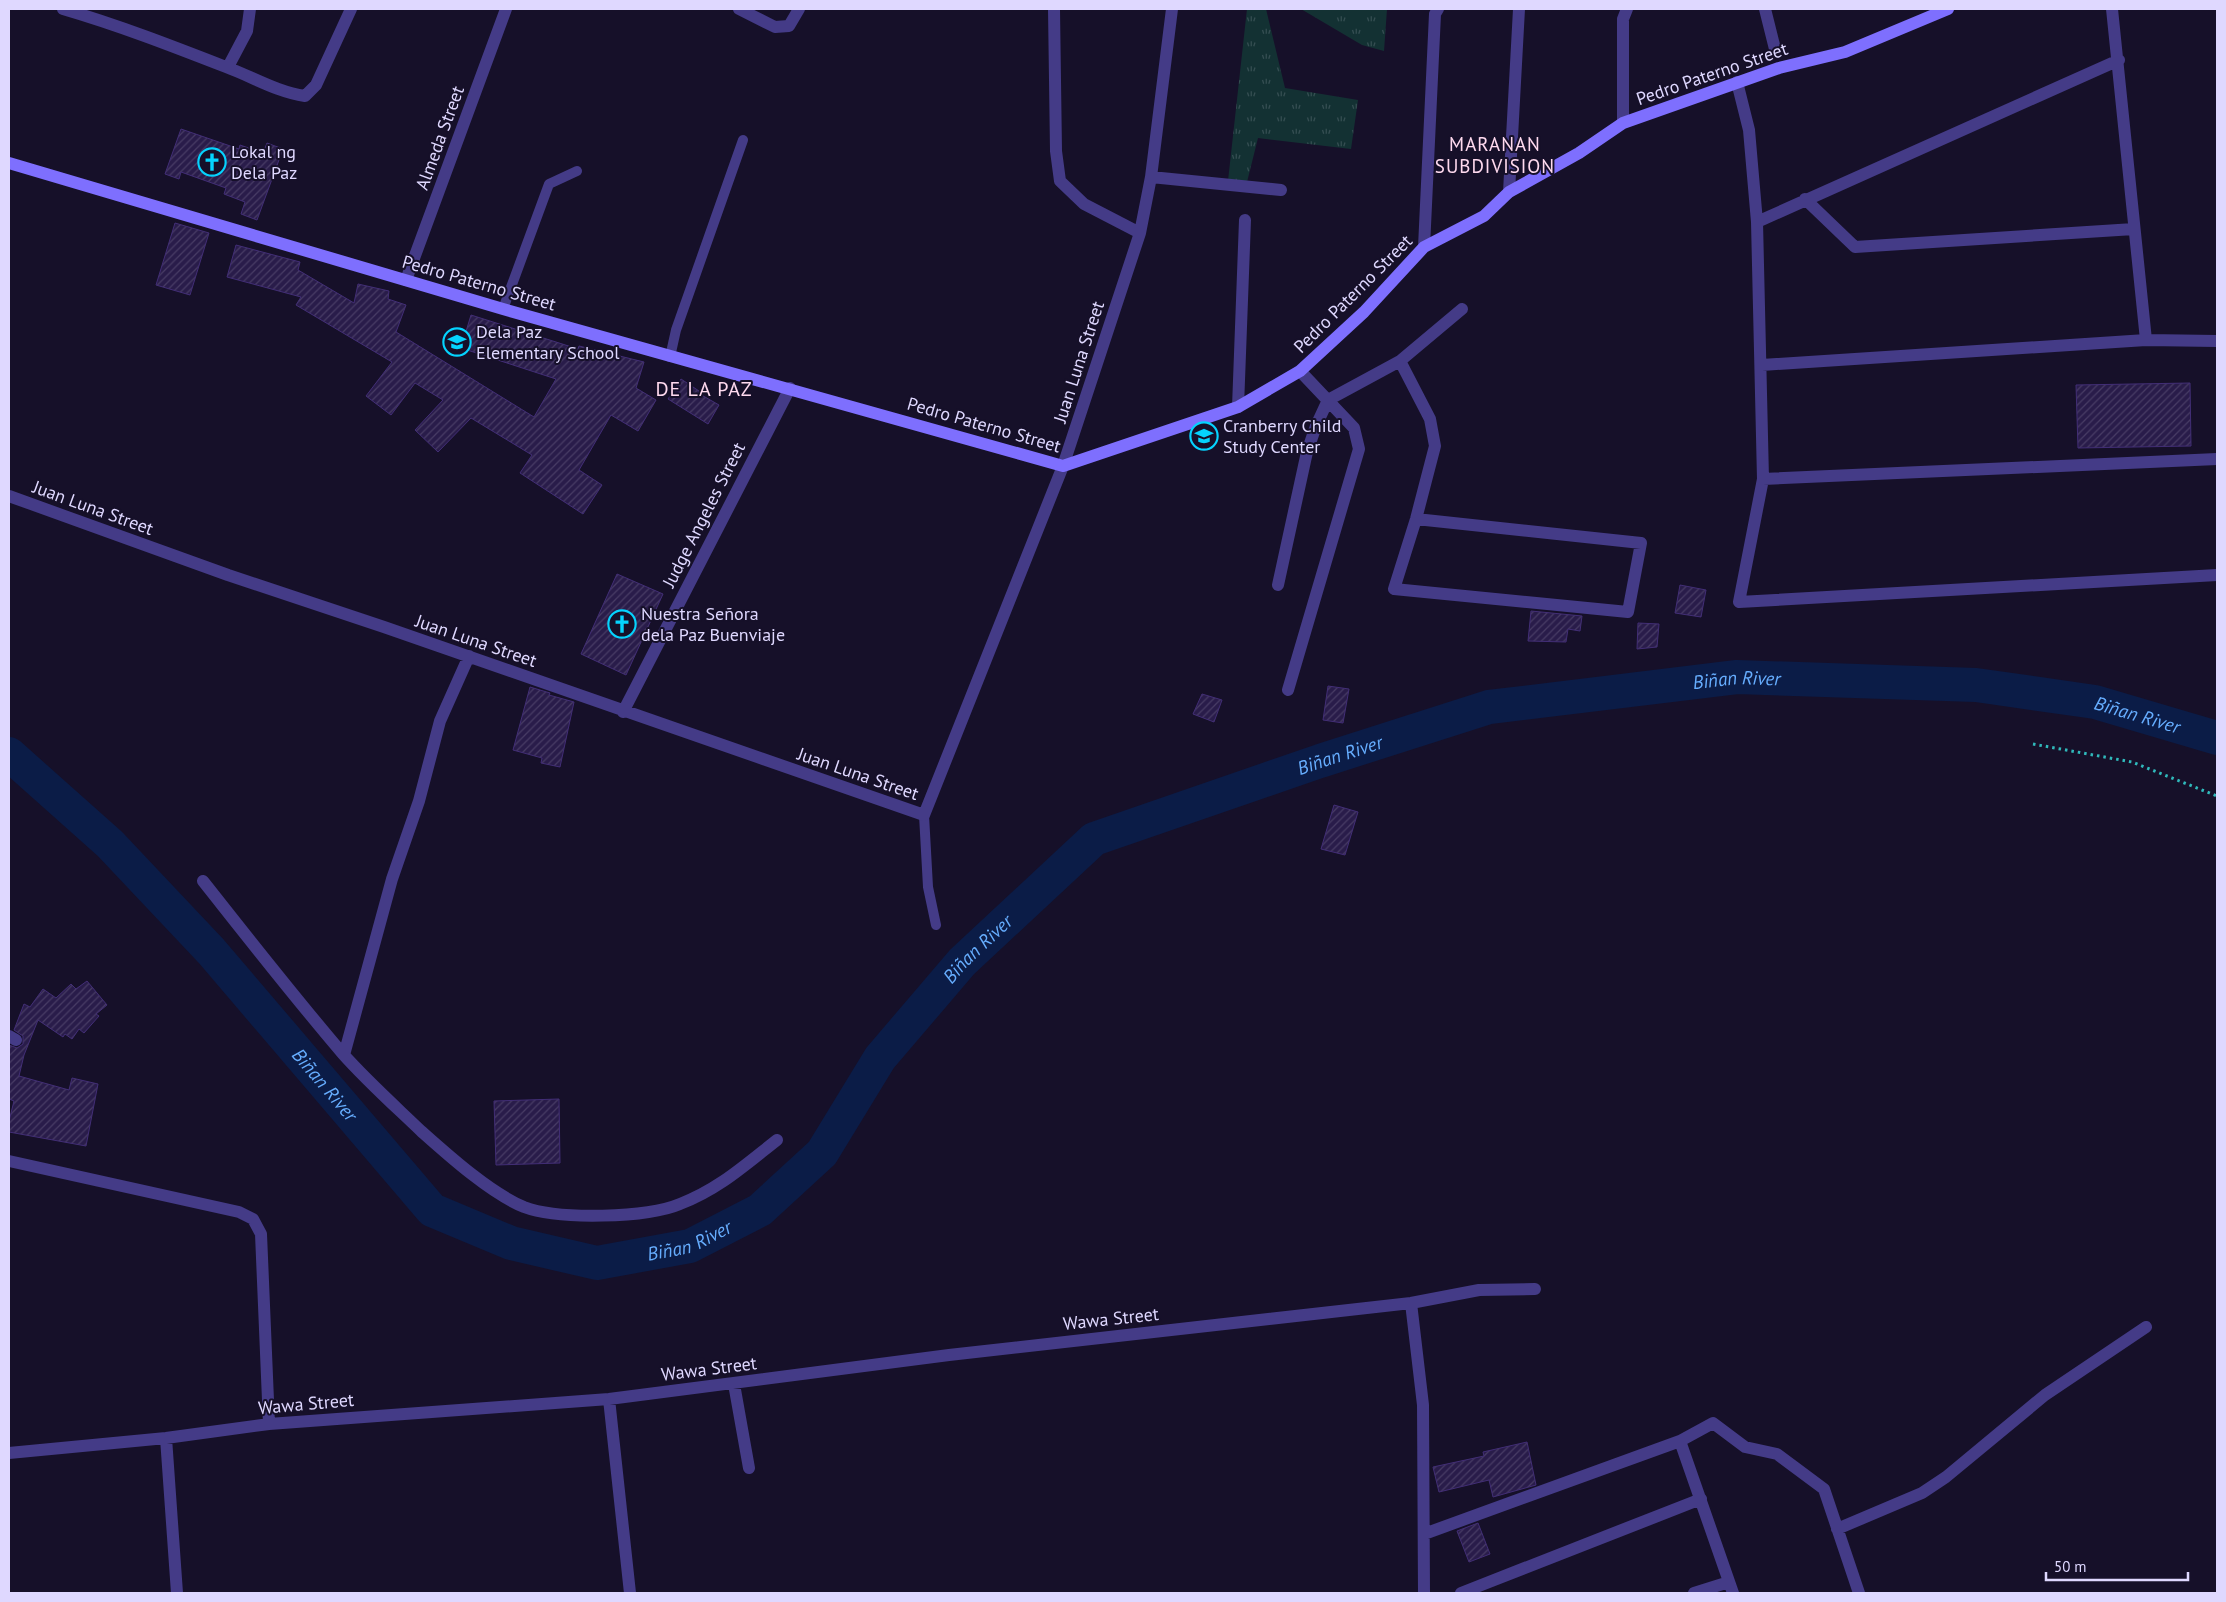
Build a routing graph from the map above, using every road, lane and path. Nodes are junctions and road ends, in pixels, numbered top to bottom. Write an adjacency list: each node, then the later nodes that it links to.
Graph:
1 (63, 9): 15 (street)
2 (250, 9): 18 (street)
3 (351, 9): 18 (street)
4 (506, 9): 33 (street, Almeda Street)
5 (739, 9): 6 (street)
6 (799, 9)
7 (1054, 9): 31 (street)
8 (1172, 9): 24 (street, Juan Luna Street)
9 (1438, 9): 32 (street)
10 (1519, 9): 26 (street)
11 (1627, 9): 20 (street)
12 (1764, 9): 16 (street)
13 (1948, 9): 19 (street, Pedro Paterno Street)
14 (2112, 9): 17 (street)
15 (96, 13): 18 (street)
16 (1775, 49)
17 (2119, 60): 27 (street); 30 (street)
18 (228, 67)
19 (1737, 82): 20 (street, Pedro Paterno Street); 29 (street)
20 (1623, 123): 26 (street, Pedro Paterno Street)
21 (742, 140): 38 (lane)
22 (9, 163): 33 (street, Pedro Paterno Street)
23 (577, 171): 34 (lane)
24 (1151, 177): 25 (street); 31 (street, Juan Luna Street)
25 (1281, 190)
26 (1509, 192): 32 (street, Pedro Paterno Street)
27 (1805, 199): 29 (street); 30 (street)
28 (1245, 220): 44 (street)
29 (1757, 222): 40 (street)
30 (2134, 229): 36 (street)
31 (1140, 233): 46 (street, Juan Luna Street)
32 (1424, 247): 41 (street, Pedro Paterno Street)
33 (406, 280): 34 (street, Pedro Paterno Street)
34 (503, 309): 38 (street, Pedro Paterno Street)
35 (1462, 309): 39 (street)
36 (2146, 340): 37 (street); 40 (street)
37 (2217, 341)
38 (670, 357): 42 (street, Pedro Paterno Street)
39 (1400, 361): 43 (street); 49 (street)
40 (1762, 365): 47 (street)
41 (1300, 371): 43 (street); 44 (street, Pedro Paterno Street)
42 (790, 388): 46 (street, Pedro Paterno Street); 54 (street, Judge Angeles Street)
43 (1328, 400): 51 (street); 53 (street)
44 (1238, 407): 46 (street, Pedro Paterno Street)
45 (2217, 460): 47 (street)
46 (1064, 466): 57 (street, Juan Luna Street)
47 (1763, 479): 50 (street)
48 (9, 496): 52 (street, Juan Luna Street)
49 (1416, 519): 49 (street)
50 (2217, 574)
51 (1278, 585)
52 (469, 656): 54 (street, Juan Luna Street); 60 (street)
53 (1288, 690)
54 (623, 712): 57 (street, Juan Luna Street)
55 (2033, 744): 56 (path)
56 (2217, 796)
57 (924, 815): 59 (lane)
58 (203, 881): 60 (street)
59 (936, 925)
60 (344, 1055): 61 (street)
61 (777, 1140)
62 (9, 1161): 68 (street)
63 (1535, 1289): 64 (street, Wawa Street)
64 (1411, 1303): 66 (street, Wawa Street); 75 (street)
65 (2146, 1327): 74 (street)
66 (734, 1384): 67 (street, Wawa Street); 72 (street)
67 (609, 1399): 68 (street, Wawa Street); 78 (street)
68 (270, 1424): 69 (street, Wawa Street)
69 (166, 1438): 71 (street, Wawa Street); 77 (street)
70 (1680, 1441): 73 (street); 74 (street); 75 (street)
71 (9, 1452)
72 (749, 1468)
73 (1701, 1500): 76 (street); 80 (street)
74 (1837, 1529): 82 (street)
75 (1424, 1534): 79 (street)
76 (1731, 1587): 81 (street)
77 (177, 1593)
78 (630, 1593)
79 (1424, 1593)
80 (1462, 1593)
81 (1694, 1593)
82 (1859, 1593)

